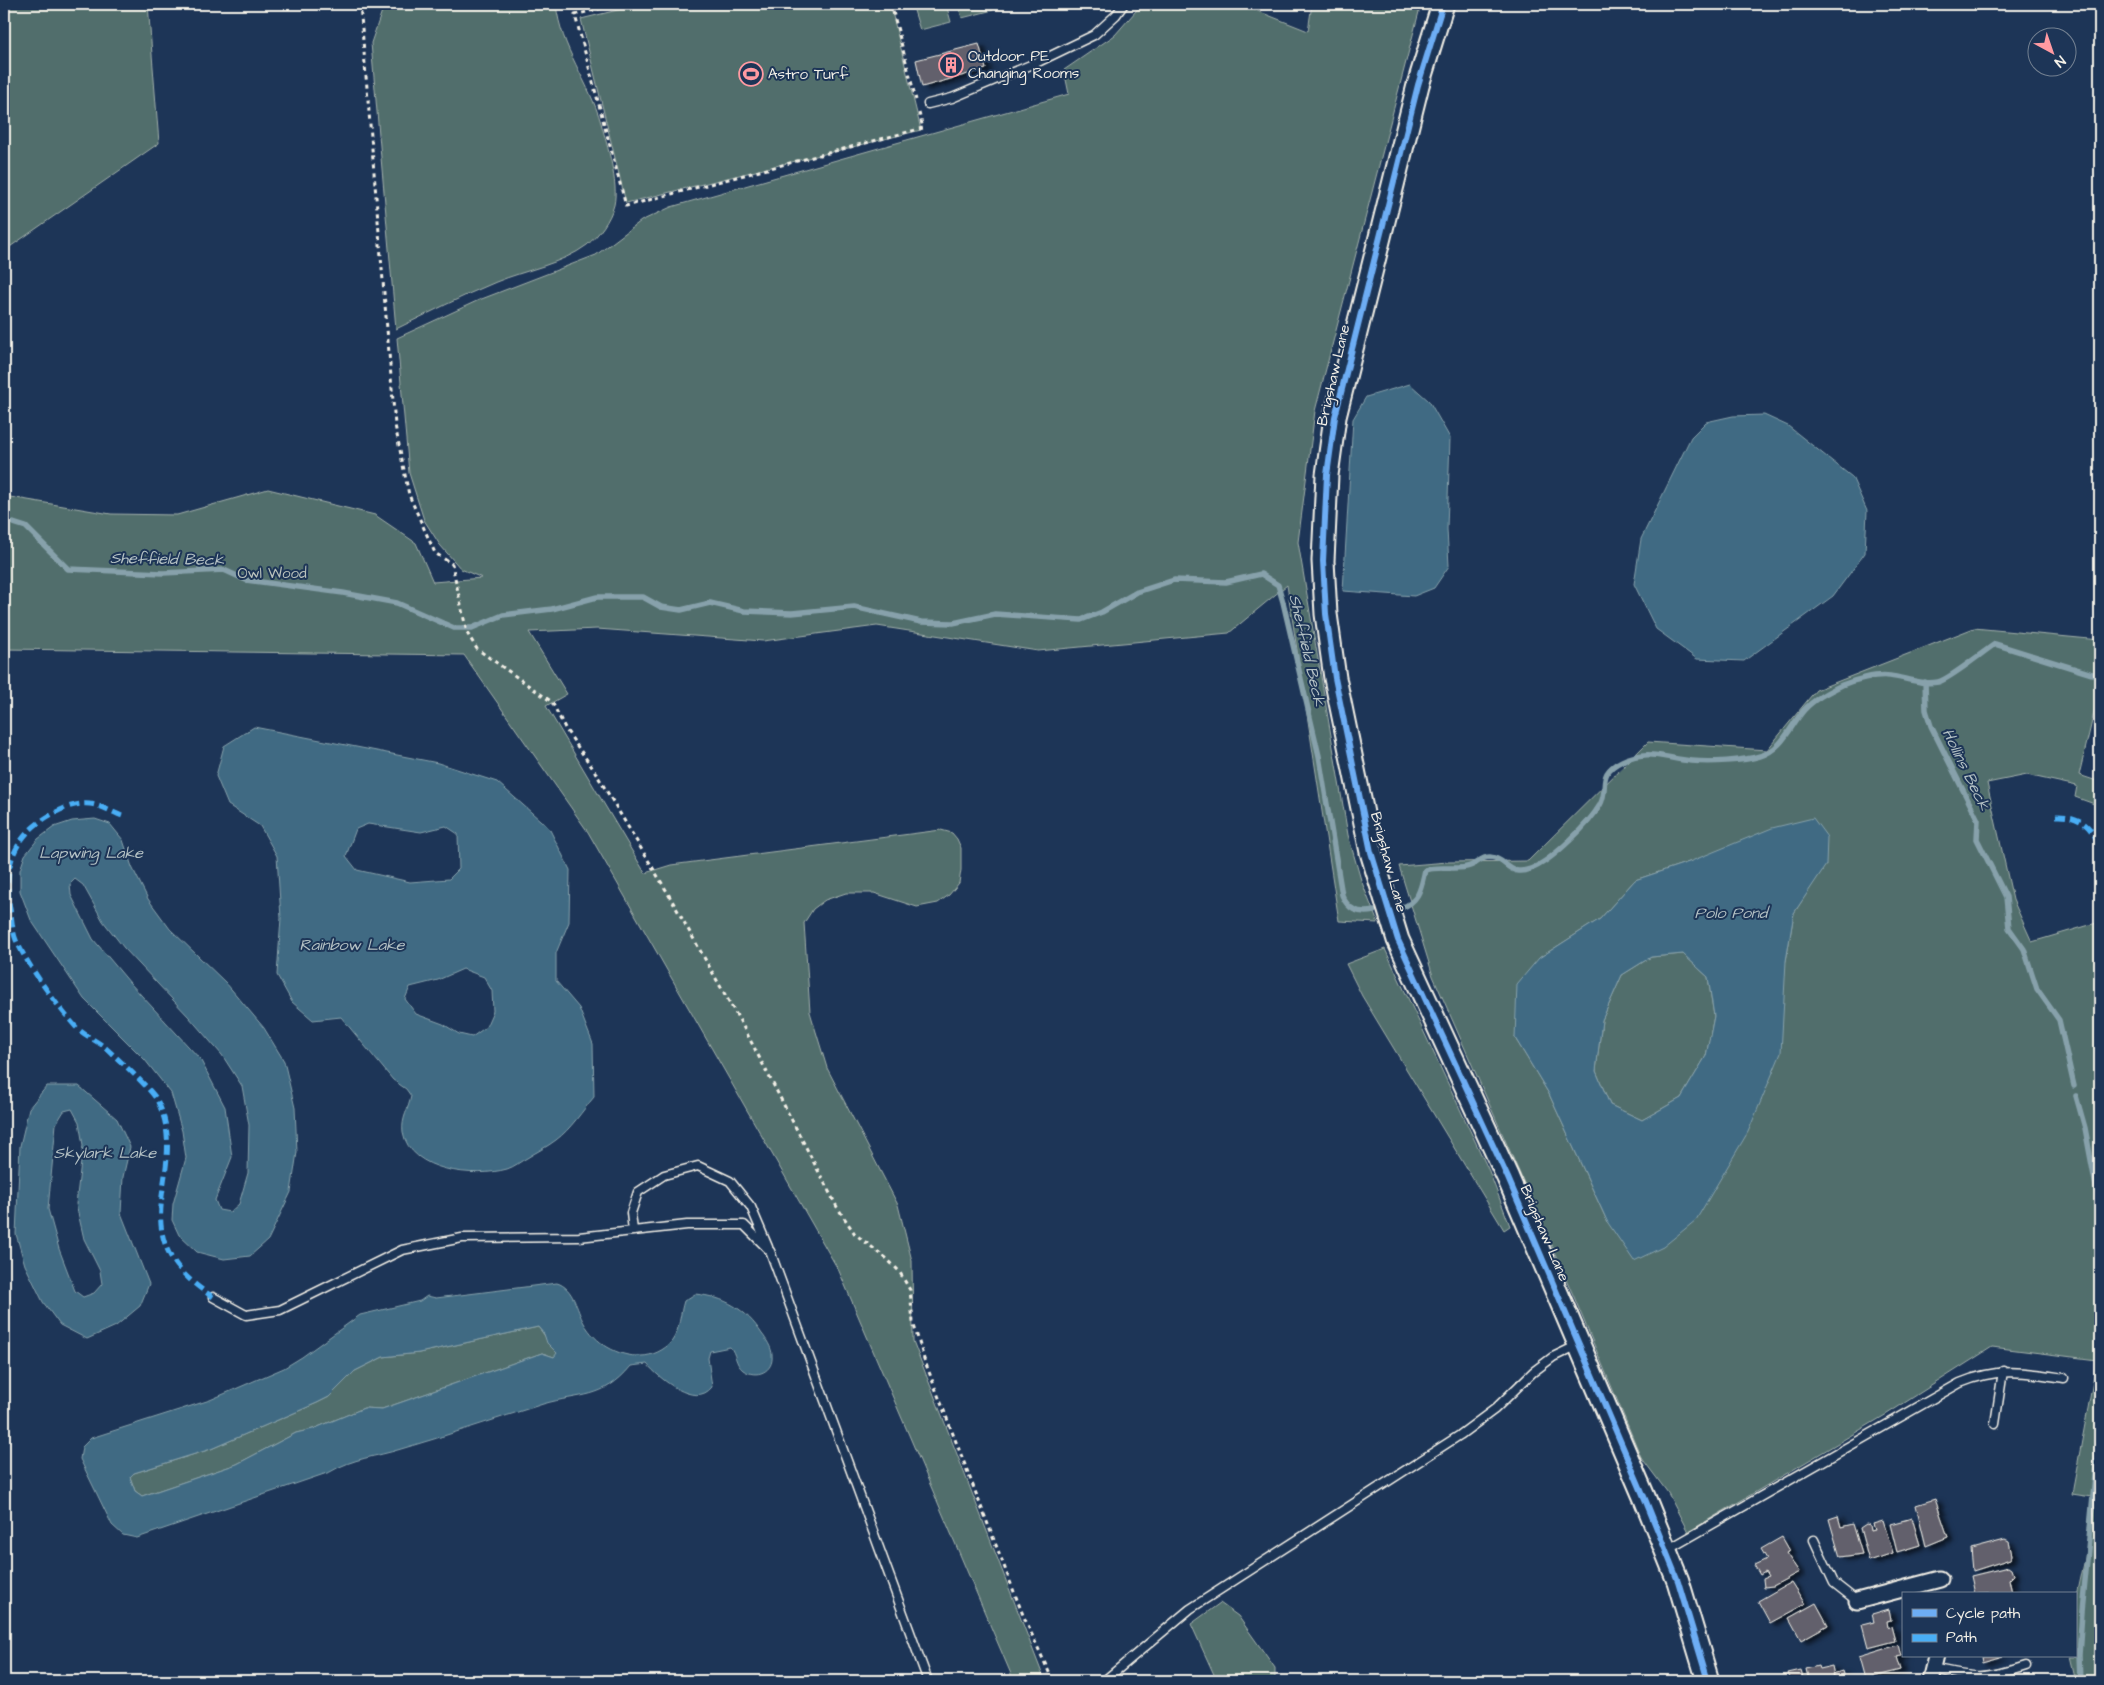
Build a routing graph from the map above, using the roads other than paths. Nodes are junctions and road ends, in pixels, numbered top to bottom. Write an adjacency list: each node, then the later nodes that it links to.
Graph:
1 (1124, 4): 3 (lane)
2 (1444, 4): 7 (street, Brigshaw Lane)
3 (928, 104)
4 (633, 1231): 5 (lane); 5 (lane); 6 (lane)
5 (770, 1251): 20 (lane)
6 (213, 1297)
7 (1578, 1345): 12 (street, Brigshaw Lane); 21 (lane)
8 (2003, 1371): 9 (lane); 10 (lane); 12 (lane)
9 (2064, 1378)
10 (1995, 1424)
11 (1814, 1540): 17 (lane)
12 (1665, 1551): 22 (street, Brigshaw Lane)
13 (1940, 1578): 14 (street)
14 (1919, 1589): 16 (street)
15 (1902, 1592): 17 (street)
16 (1902, 1592)
17 (1857, 1600)
18 (2026, 1666): 19 (lane)
19 (1933, 1669)
20 (928, 1681)
21 (1104, 1681)
22 (1708, 1681)

